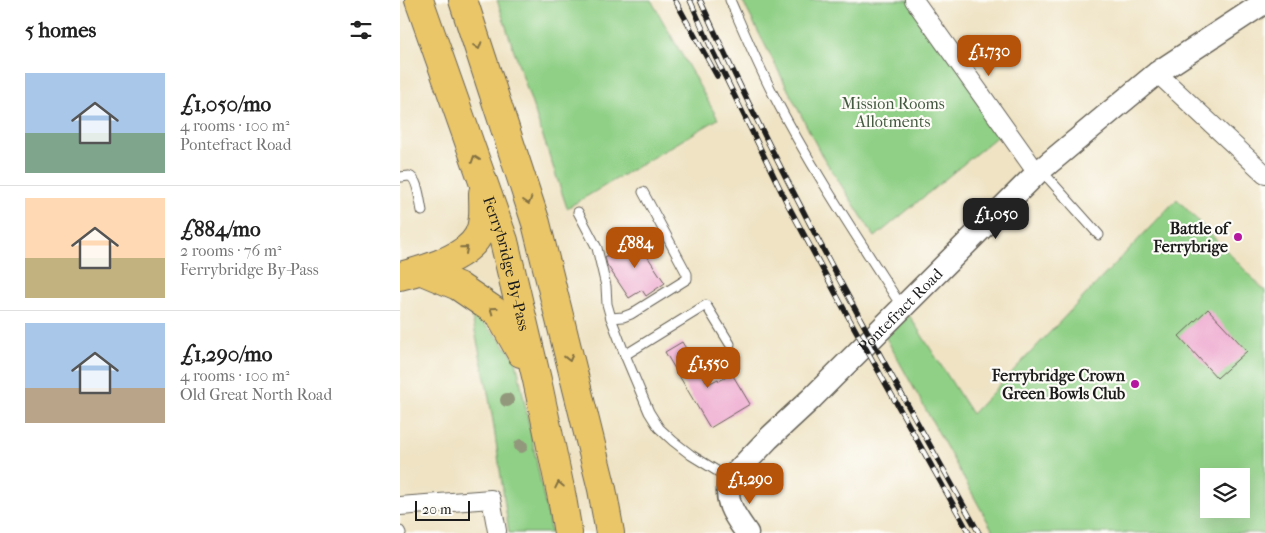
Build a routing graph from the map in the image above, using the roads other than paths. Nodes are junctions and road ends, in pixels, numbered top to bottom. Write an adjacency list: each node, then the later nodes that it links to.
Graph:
1 (419, 0): 10 (main road, Ferrybridge By-Pass, one-way to 1)
2 (463, 0): 25 (main road, one-way to 25)
3 (730, 0): 16 (lane)
4 (914, 0): 7 (street)
5 (1265, 2): 6 (street, Pontefract Road)
6 (1157, 73): 7 (street, Pontefract Road); 8 (street)
7 (1039, 171): 14 (lane); 16 (street, Pontefract Road)
8 (1265, 174)
9 (400, 177): 12 (lane)
10 (484, 184): 15 (main road, one-way to 10); 20 (main road, Ferrybridge By-Pass)
11 (643, 192): 17 (lane)
12 (422, 211)
13 (578, 212): 17 (lane)
14 (1100, 235)
15 (411, 273): 20 (main road, one-way to 15)
16 (902, 307): 21 (street, Pontefract Road)
17 (611, 318): 19 (lane)
18 (730, 344): 19 (lane)
19 (625, 355): 21 (lane)
20 (537, 380): 24 (main road, Ferrybridge By-Pass, one-way to 20)
21 (730, 479): 26 (street)
22 (400, 506): 23 (street)
23 (497, 530)
24 (568, 533)
25 (610, 533)
26 (746, 533)

